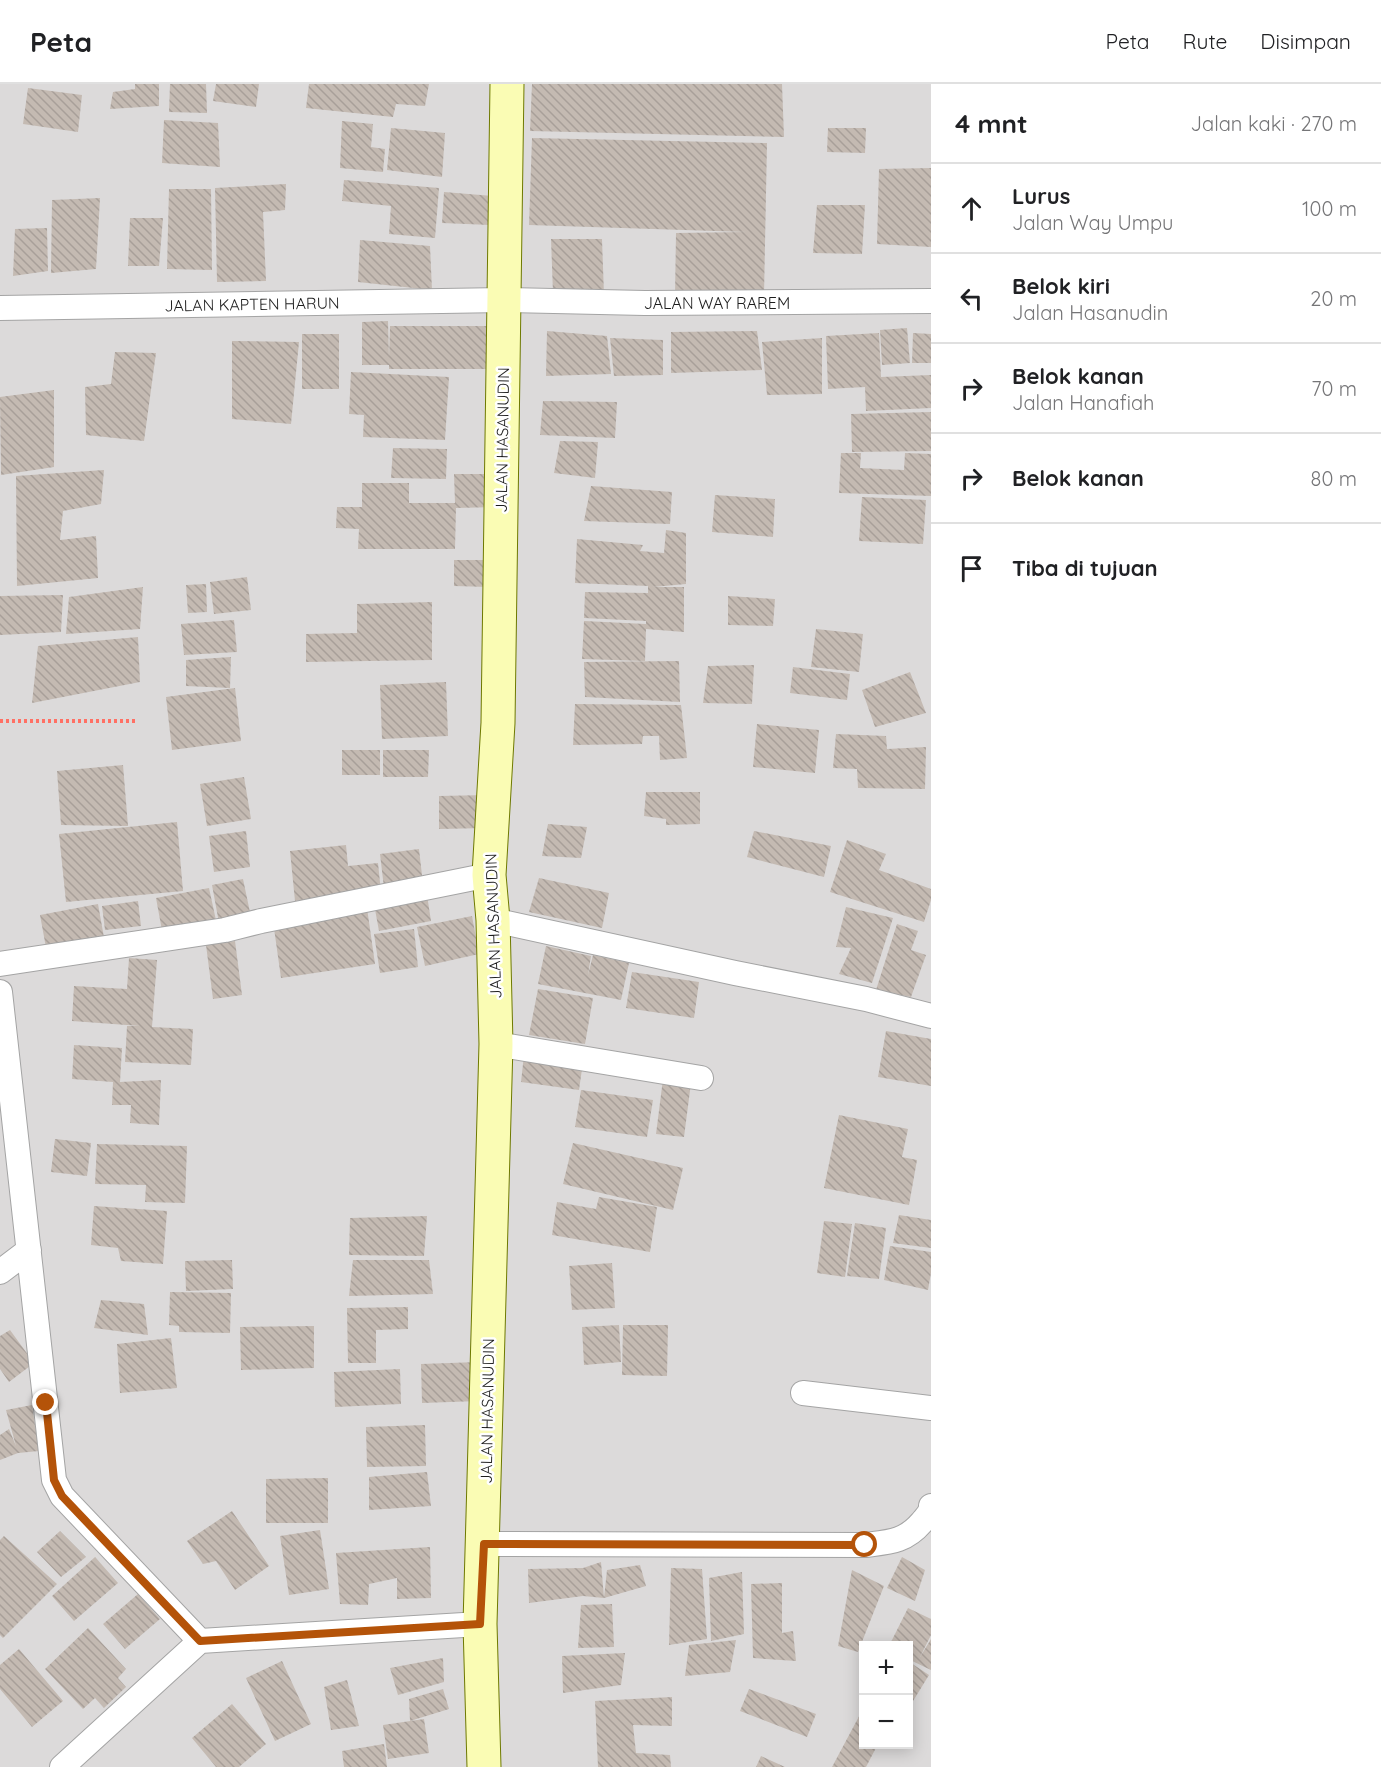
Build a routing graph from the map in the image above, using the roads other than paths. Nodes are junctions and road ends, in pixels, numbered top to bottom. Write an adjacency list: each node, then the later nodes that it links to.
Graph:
1 (507, 84): 2 (main road, JALAN HASANUDIN)
2 (504, 300): 3 (street, JALAN WAY RAREM); 4 (street, JALAN KAPTEN HARUN); 5 (main road, JALAN HASANUDIN)
3 (931, 301)
4 (0, 308)
5 (489, 874): 6 (main road, JALAN HASANUDIN); 7 (street)
6 (493, 920): 9 (street); 10 (main road, JALAN HASANUDIN)
7 (0, 964)
8 (0, 992): 12 (street)
9 (931, 1016)
10 (496, 1044): 11 (street); 17 (main road, JALAN HASANUDIN)
11 (701, 1078)
12 (29, 1250): 13 (street); 19 (street)
13 (0, 1272)
14 (803, 1393): 15 (street)
15 (931, 1408)
16 (931, 1506): 17 (street)
17 (484, 1544): 18 (main road, JALAN HASANUDIN)
18 (480, 1624): 19 (street); 21 (main road, JALAN HASANUDIN)
19 (200, 1641): 20 (street)
20 (62, 1767)
21 (484, 1767)

